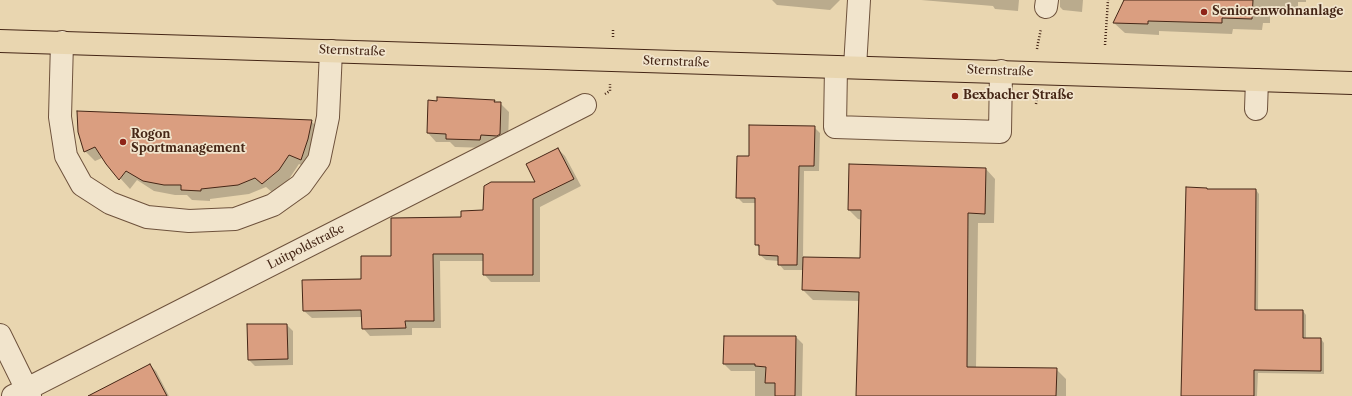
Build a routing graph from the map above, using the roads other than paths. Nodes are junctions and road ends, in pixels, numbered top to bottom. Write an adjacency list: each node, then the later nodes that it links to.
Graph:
1 (859, 0): 5 (street)
2 (0, 41): 3 (main road, Sternstraße)
3 (62, 42): 4 (main road, Sternstraße); 4 (street)
4 (331, 51): 5 (main road, Sternstraße)
5 (846, 67): 6 (main road, Sternstraße); 6 (street)
6 (1001, 71): 7 (main road, Sternstraße)
7 (1257, 80): 8 (main road, Sternstraße); 10 (street)
8 (1352, 83)
9 (585, 105): 12 (street, Luitpoldstraße)
10 (1256, 109)
11 (0, 335): 12 (street, Luitpoldstraße)
12 (23, 394)

